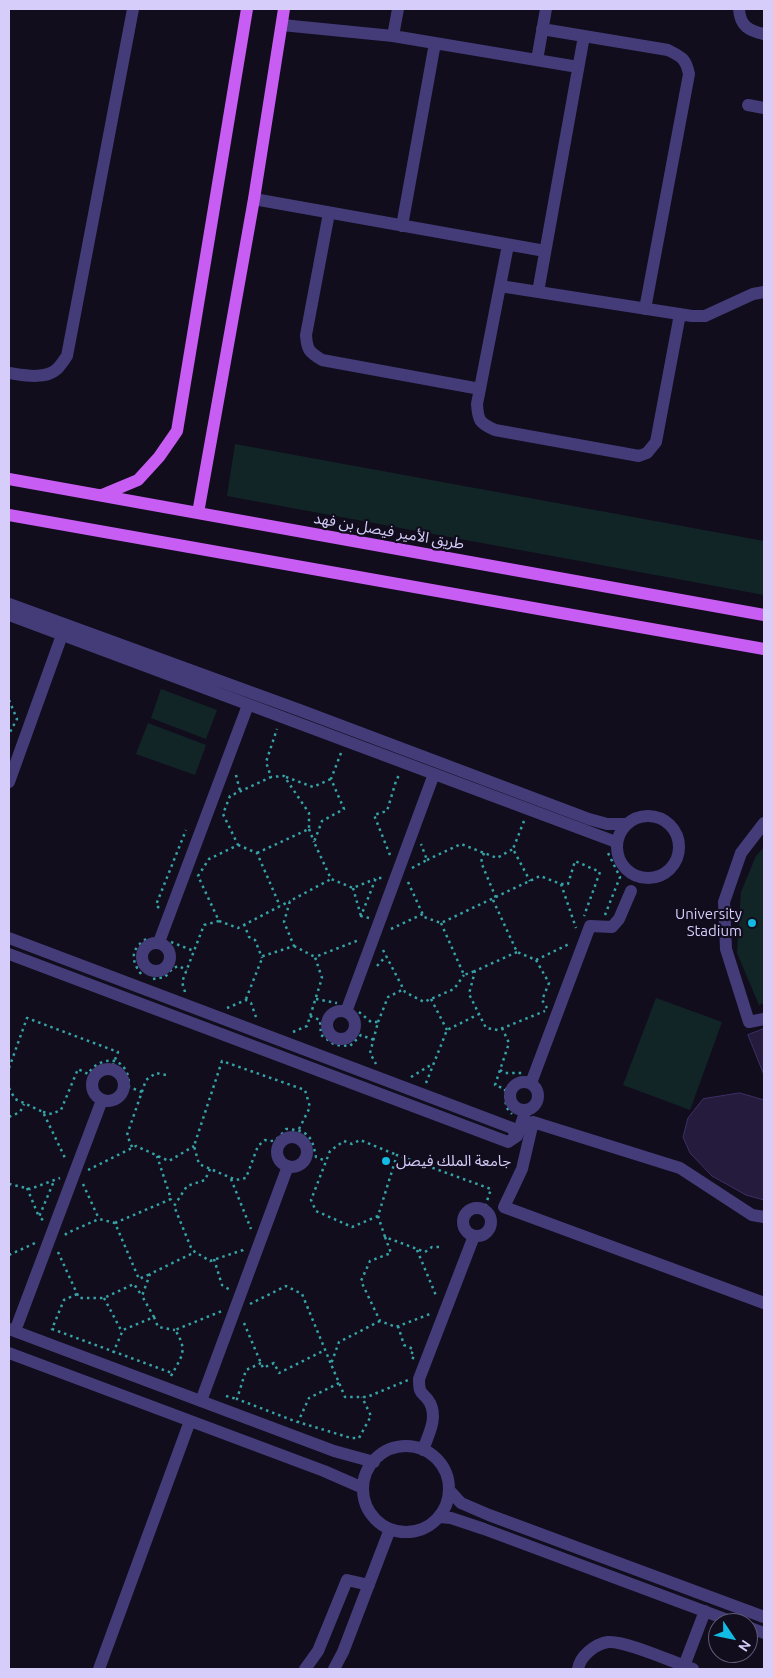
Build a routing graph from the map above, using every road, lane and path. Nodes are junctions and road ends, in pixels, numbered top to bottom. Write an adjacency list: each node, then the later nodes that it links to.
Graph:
1 (133, 9): 27 (street)
2 (247, 9): 30 (main road)
3 (284, 9): 7 (main road)
4 (398, 9): 10 (street)
5 (546, 9): 8 (street)
6 (739, 9): 9 (street)
7 (282, 25): 10 (street); 17 (main road)
8 (542, 29): 11 (street); 13 (street)
9 (764, 34)
10 (393, 36): 12 (street)
11 (584, 36): 14 (street); 25 (street)
12 (435, 43): 13 (street); 19 (street)
13 (537, 60): 14 (street)
14 (578, 67): 21 (street)
15 (748, 105): 16 (street)
16 (764, 108)
17 (254, 199): 18 (street); 31 (main road)
18 (329, 213): 19 (street); 28 (street)
19 (402, 226): 20 (street)
20 (508, 245): 21 (street); 22 (street)
21 (545, 251): 23 (street)
22 (500, 286): 23 (street); 28 (street)
23 (538, 292): 25 (street)
24 (764, 292): 26 (street)
25 (645, 309): 26 (street)
26 (680, 314): 28 (street)
27 (9, 372)
28 (480, 389)
29 (9, 479): 30 (main road, طريق الأمير فيصل بن فهد)
30 (101, 496): 31 (main road, طريق الأمير فيصل بن فهد)
31 (198, 513): 35 (main road, طريق الأمير فيصل بن فهد)
32 (9, 516): 37 (main road)
33 (9, 604): 53 (street)
34 (9, 615): 36 (street)
35 (764, 615)
36 (62, 635): 39 (street); 49 (street)
37 (764, 649)
38 (9, 700): 41 (path)
39 (248, 705): 45 (street); 92 (street)
40 (279, 725): 47 (path)
41 (9, 734)
42 (342, 749): 48 (path)
43 (393, 768): 62 (path)
44 (235, 771): 50 (path)
45 (434, 774): 58 (street); 111 (street)
46 (284, 776): 47 (path); 48 (path); 54 (path)
47 (271, 777): 50 (path)
48 (331, 779): 56 (path)
49 (9, 782)
50 (240, 792): 57 (path)
51 (525, 819): 59 (path)
52 (764, 823): 114 (street)
53 (626, 824): 58 (street); 70 (street)
54 (309, 829): 56 (path); 60 (path)
55 (419, 840): 63 (path)
56 (314, 842): 71 (path)
57 (238, 845): 60 (path); 66 (path)
58 (612, 847): 65 (street); 87 (path)
59 (513, 849): 61 (path); 72 (path)
60 (257, 853): 79 (path)
61 (484, 853): 63 (path); 77 (path)
62 (392, 860)
63 (427, 860): 64 (path)
64 (408, 870)
65 (631, 874): 70 (street); 76 (street)
66 (198, 876): 73 (path); 82 (path)
67 (376, 878): 68 (path); 75 (path); 81 (path)
68 (386, 878)
69 (406, 878): 80 (path)
70 (646, 878): 76 (street)
71 (331, 879): 75 (path); 78 (path)
72 (530, 881): 74 (path); 77 (path)
73 (195, 884)
74 (561, 884): 85 (path); 88 (path)
75 (353, 888): 81 (path)
76 (631, 890): 87 (street)
77 (495, 899): 83 (path); 97 (path)
78 (290, 901): 79 (path); 94 (path)
79 (280, 906): 84 (path)
80 (423, 914): 83 (path); 89 (path)
81 (361, 916): 86 (path)
82 (219, 921): 84 (path); 96 (path)
83 (441, 923): 105 (path)
84 (244, 924): 101 (path)
85 (582, 924)
86 (367, 926)
87 (600, 928): 129 (street)
88 (578, 933)
89 (388, 934)
90 (9, 938): 132 (street)
91 (364, 938): 100 (path)
92 (165, 942): 96 (path)
93 (571, 943): 102 (path)
94 (294, 946): 100 (path); 101 (path)
95 (381, 947): 99 (path)
96 (194, 951): 107 (path)
97 (517, 952): 102 (path); 104 (path)
98 (9, 954): 139 (street)
99 (386, 956): 103 (path); 106 (path)
100 (315, 957): 113 (path)
101 (262, 958): 109 (path)
102 (536, 960): 117 (path)
103 (376, 967)
104 (475, 971): 105 (path); 112 (path)
105 (464, 975): 108 (path)
106 (404, 989): 108 (path); 116 (path)
107 (186, 995)
108 (431, 999): 119 (path)
109 (246, 1000): 110 (path); 115 (path)
110 (226, 1008)
111 (351, 1010): 116 (path)
112 (479, 1014): 117 (path); 119 (path)
113 (310, 1016): 118 (path); 120 (path)
114 (764, 1019)
115 (264, 1021)
116 (378, 1022): 120 (path)
117 (502, 1028): 125 (path)
118 (286, 1029)
119 (447, 1030): 121 (path)
120 (374, 1040): 123 (path)
121 (434, 1063): 128 (path); 132 (path)
122 (113, 1066): 124 (path); 131 (path); 133 (street); 133 (street); 136 (path)
123 (384, 1067)
124 (9, 1068)
125 (500, 1070): 126 (path); 139 (path)
126 (505, 1073)
127 (166, 1075): 131 (path)
128 (411, 1077)
129 (531, 1083): 135 (street); 135 (street)
130 (9, 1088): 134 (path)
131 (142, 1092): 141 (path)
132 (421, 1094): 139 (street)
133 (102, 1100): 146 (street)
134 (24, 1104): 136 (path); 137 (path)
135 (526, 1110): 139 (street)
136 (43, 1112): 146 (path)
137 (9, 1117)
138 (300, 1129): 140 (path); 144 (path); 149 (path)
139 (512, 1135)
140 (194, 1146): 142 (path); 147 (path)
141 (133, 1147): 142 (path); 146 (path)
142 (157, 1155): 153 (path)
143 (397, 1155): 144 (path); 155 (path); 156 (path)
144 (326, 1161): 156 (path)
145 (288, 1166): 204 (street)
146 (82, 1169): 159 (path); 190 (street)
147 (210, 1169): 149 (path); 154 (path)
148 (65, 1176): 150 (path)
149 (230, 1178): 162 (path)
150 (54, 1181): 152 (path); 157 (path)
151 (9, 1184): 152 (path)
152 (27, 1188): 157 (path)
153 (171, 1200): 154 (path); 161 (path)
154 (174, 1206): 171 (path)
155 (484, 1210): 163 (street); 163 (street)
156 (378, 1216): 164 (path)
157 (39, 1217): 160 (path)
158 (764, 1217): 182 (street)
159 (99, 1219): 161 (path); 165 (path)
160 (46, 1222)
161 (115, 1223): 175 (path)
162 (248, 1236)
163 (474, 1236): 209 (street)
164 (385, 1237): 170 (path); 188 (path)
165 (62, 1240)
166 (37, 1241): 172 (path)
167 (246, 1243): 173 (path)
168 (56, 1246): 177 (path)
169 (439, 1247): 170 (path)
170 (417, 1248): 181 (path)
171 (195, 1252): 173 (path); 174 (path)
172 (9, 1254)
173 (214, 1259): 179 (path)
174 (150, 1274): 175 (path); 178 (path)
175 (139, 1278): 176 (path)
176 (134, 1284): 178 (path); 180 (path)
177 (77, 1294): 180 (path); 194 (path)
178 (142, 1296): 186 (path)
179 (228, 1297)
180 (104, 1298): 192 (path)
181 (439, 1302)
182 (764, 1303)
183 (246, 1306): 193 (path)
184 (223, 1310): 191 (path)
185 (435, 1313): 189 (path)
186 (154, 1317): 191 (path); 192 (path)
187 (242, 1319): 196 (path)
188 (380, 1320): 189 (path); 197 (path)
189 (398, 1326): 199 (path)
190 (12, 1330): 198 (street)
191 (175, 1330): 200 (path)
192 (122, 1332): 194 (path)
193 (325, 1350): 196 (path); 197 (path)
194 (114, 1352): 198 (path); 200 (path)
195 (9, 1353): 207 (street)
196 (261, 1363): 206 (path)
197 (331, 1364): 203 (path)
198 (108, 1366): 204 (street)
199 (415, 1366)
200 (172, 1373): 202 (path)
201 (409, 1379): 205 (path)
202 (176, 1380)
203 (339, 1383): 205 (path); 208 (path)
204 (203, 1395): 206 (path); 210 (street)
205 (362, 1397): 208 (path)
206 (237, 1399): 208 (path)
207 (190, 1421): 211 (street); 221 (street)
208 (298, 1422)
209 (423, 1450): 210 (street); 212 (street)
210 (374, 1462): 211 (street)
211 (363, 1488): 214 (street)
212 (450, 1491): 213 (street); 218 (street)
213 (439, 1517): 214 (street); 216 (street)
214 (390, 1529): 215 (street)
215 (369, 1585): 222 (street); 223 (street)
216 (705, 1611): 217 (street); 219 (street)
217 (710, 1613)
218 (764, 1617)
219 (689, 1668): 224 (street)
220 (90, 1669): 221 (street)
221 (99, 1669)
222 (305, 1669)
223 (334, 1669)
224 (578, 1669)

